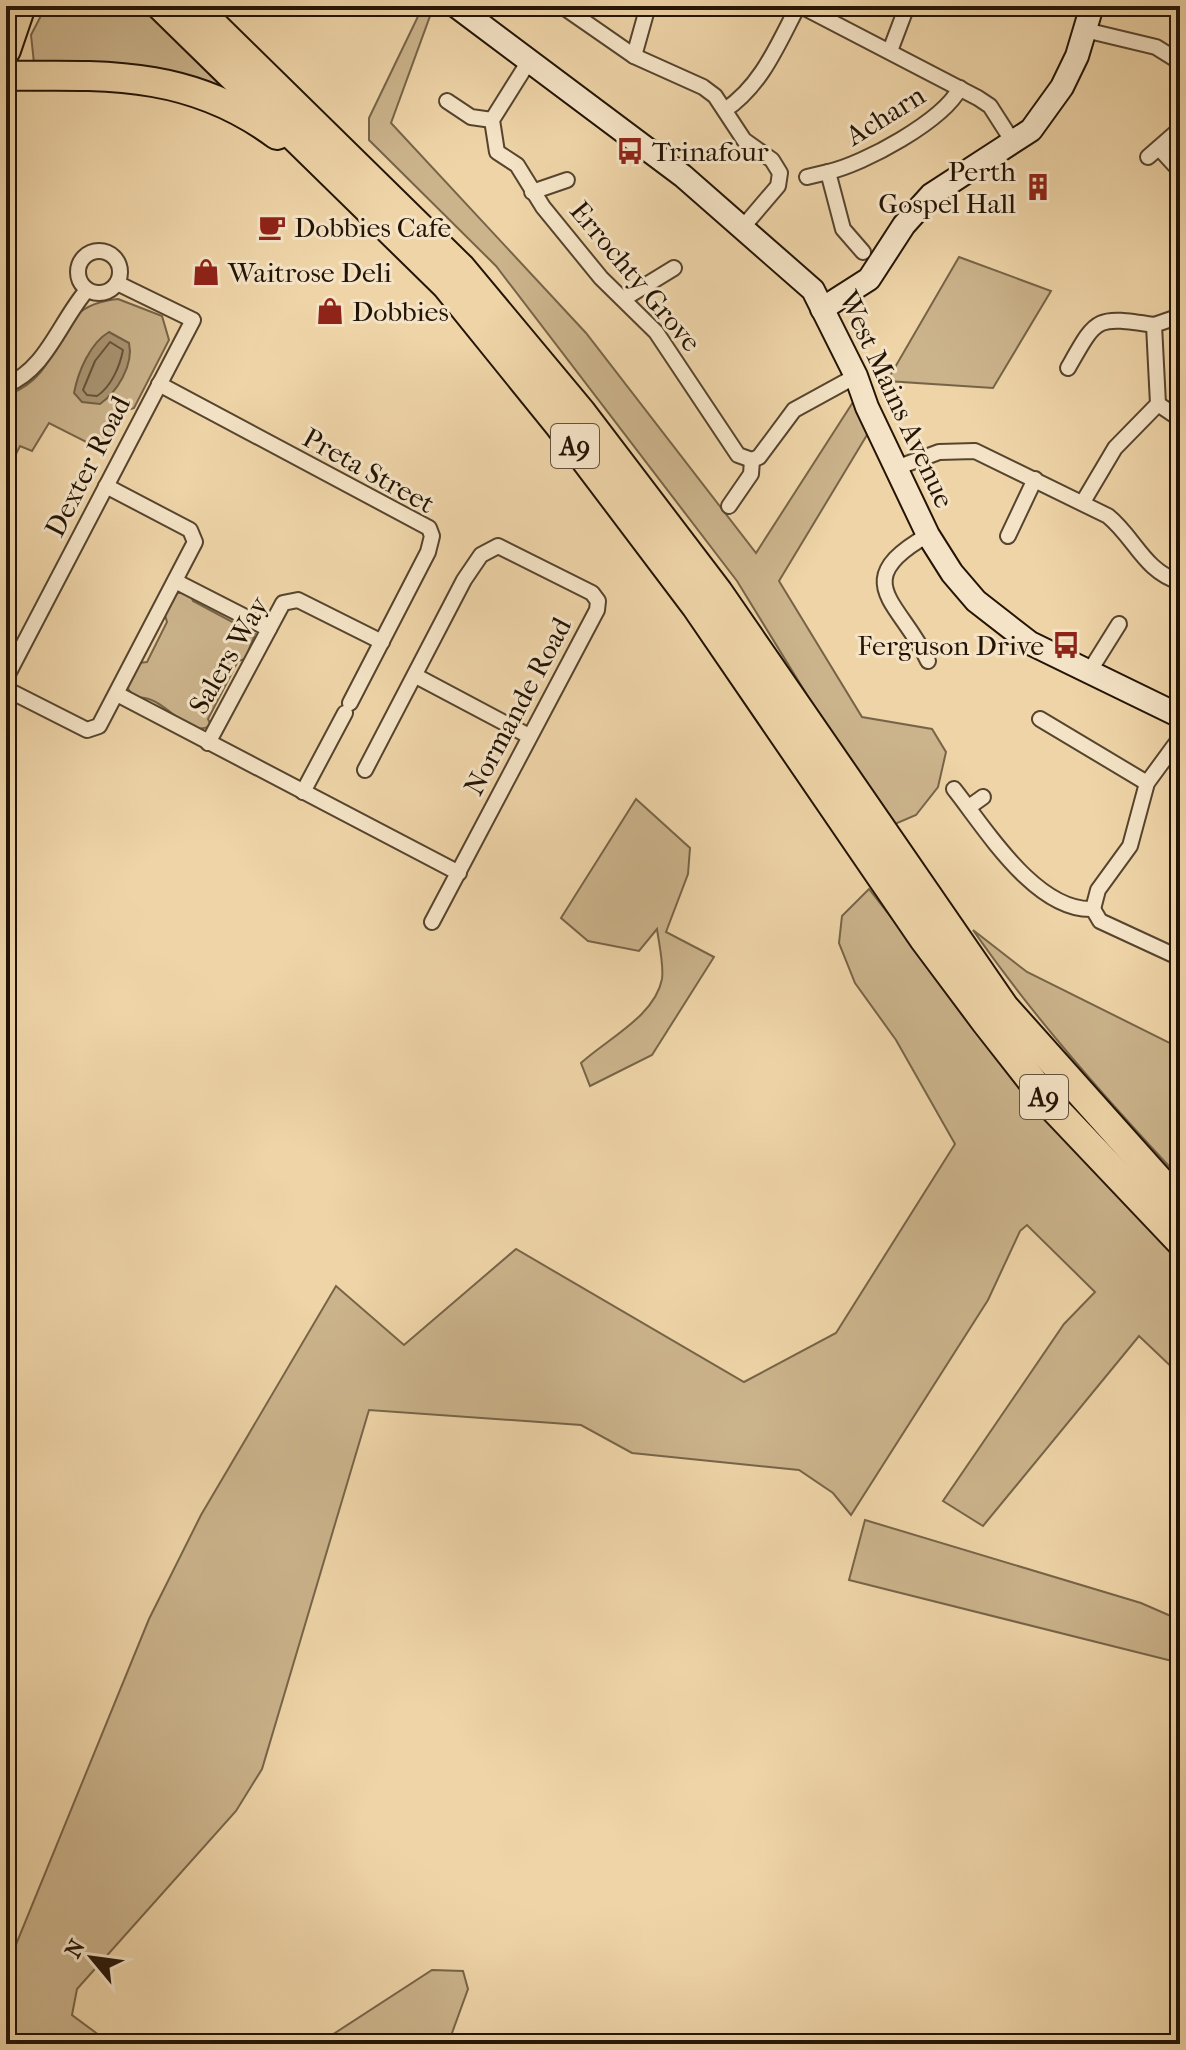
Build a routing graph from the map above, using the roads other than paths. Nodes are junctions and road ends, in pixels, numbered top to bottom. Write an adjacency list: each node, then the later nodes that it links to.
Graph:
1 (20, 6): 10 (highway); 11 (highway); 13 (highway)
2 (161, 6): 29 (highway, A9)
3 (196, 6): 80 (highway, A9)
4 (562, 6): 15 (street)
5 (648, 6): 15 (street)
6 (800, 6): 14 (street); 21 (street)
7 (907, 6): 14 (street)
8 (1092, 6): 12 (street)
9 (470, 10): 16 (street, West Mains Avenue)
10 (6, 17)
11 (6, 24)
12 (1085, 30): 17 (street); 24 (street)
13 (6, 50)
14 (890, 51): 19 (street)
15 (634, 56): 21 (street)
16 (529, 61): 22 (street); 31 (street, West Mains Avenue)
17 (1180, 62)
18 (6, 76): 29 (highway, A9)
19 (960, 88): 24 (street); 26 (street, Acharn)
20 (447, 101): 22 (street)
21 (725, 110): 31 (street)
22 (492, 120): 30 (street, Errochty Grove)
23 (1180, 129): 25 (street)
24 (1013, 142): 37 (street)
25 (1180, 171)
26 (828, 172): 27 (street, Acharn); 32 (street, Acharn)
27 (807, 177)
28 (567, 180): 30 (street)
29 (348, 188): 81 (highway, A9)
30 (532, 192): 36 (street, Errochty Grove)
31 (743, 227): 37 (street, West Mains Avenue)
32 (863, 252)
33 (674, 268): 36 (street)
34 (117, 283): 35 (street); 35 (street); 42 (street, Dexter Road)
35 (87, 290): 43 (street)
36 (625, 298): 46 (street, Errochty Grove)
37 (822, 309): 41 (street, West Mains Avenue)
38 (1180, 316): 39 (street)
39 (1154, 325): 40 (street); 44 (street)
40 (1068, 368)
41 (856, 376): 46 (street); 47 (street, West Mains Avenue)
42 (159, 384): 49 (street, Dexter Road); 58 (street, Preta Street)
43 (6, 385)
44 (1158, 404): 45 (street); 50 (street)
45 (1180, 419)
46 (752, 460): 51 (street)
47 (896, 468): 48 (street); 52 (street, West Mains Avenue)
48 (1035, 479): 50 (street); 53 (street)
49 (106, 486): 54 (street); 62 (street, Dexter Road)
50 (1083, 502): 55 (street)
51 (729, 506)
52 (928, 535): 59 (street); 60 (street, West Mains Avenue)
53 (1008, 536)
54 (175, 581): 57 (street); 64 (street)
55 (1180, 582)
56 (1119, 624): 60 (street)
57 (269, 629): 58 (street, Salers Way); 69 (street, Salers Way)
58 (382, 642): 73 (street, Preta Street)
59 (928, 661)
60 (1089, 672): 65 (street, West Mains Avenue)
61 (416, 676): 67 (street); 67 (street, Normande Road); 70 (street, Normande Road)
62 (6, 678)
63 (6, 689): 64 (street)
64 (117, 694): 69 (street)
65 (1180, 716)
66 (1040, 719): 71 (street)
67 (529, 736): 76 (street, Normande Road)
68 (1180, 738): 71 (street)
69 (208, 743): 73 (street)
70 (365, 770)
71 (1147, 783): 77 (street)
72 (954, 789): 75 (street)
73 (303, 792): 76 (street)
74 (983, 797): 75 (street)
75 (969, 807): 77 (street)
76 (459, 873): 78 (street, Normande Road)
77 (1093, 909): 79 (street)
78 (432, 922)
79 (1180, 958)
80 (1180, 1204)
81 (1180, 1241)

